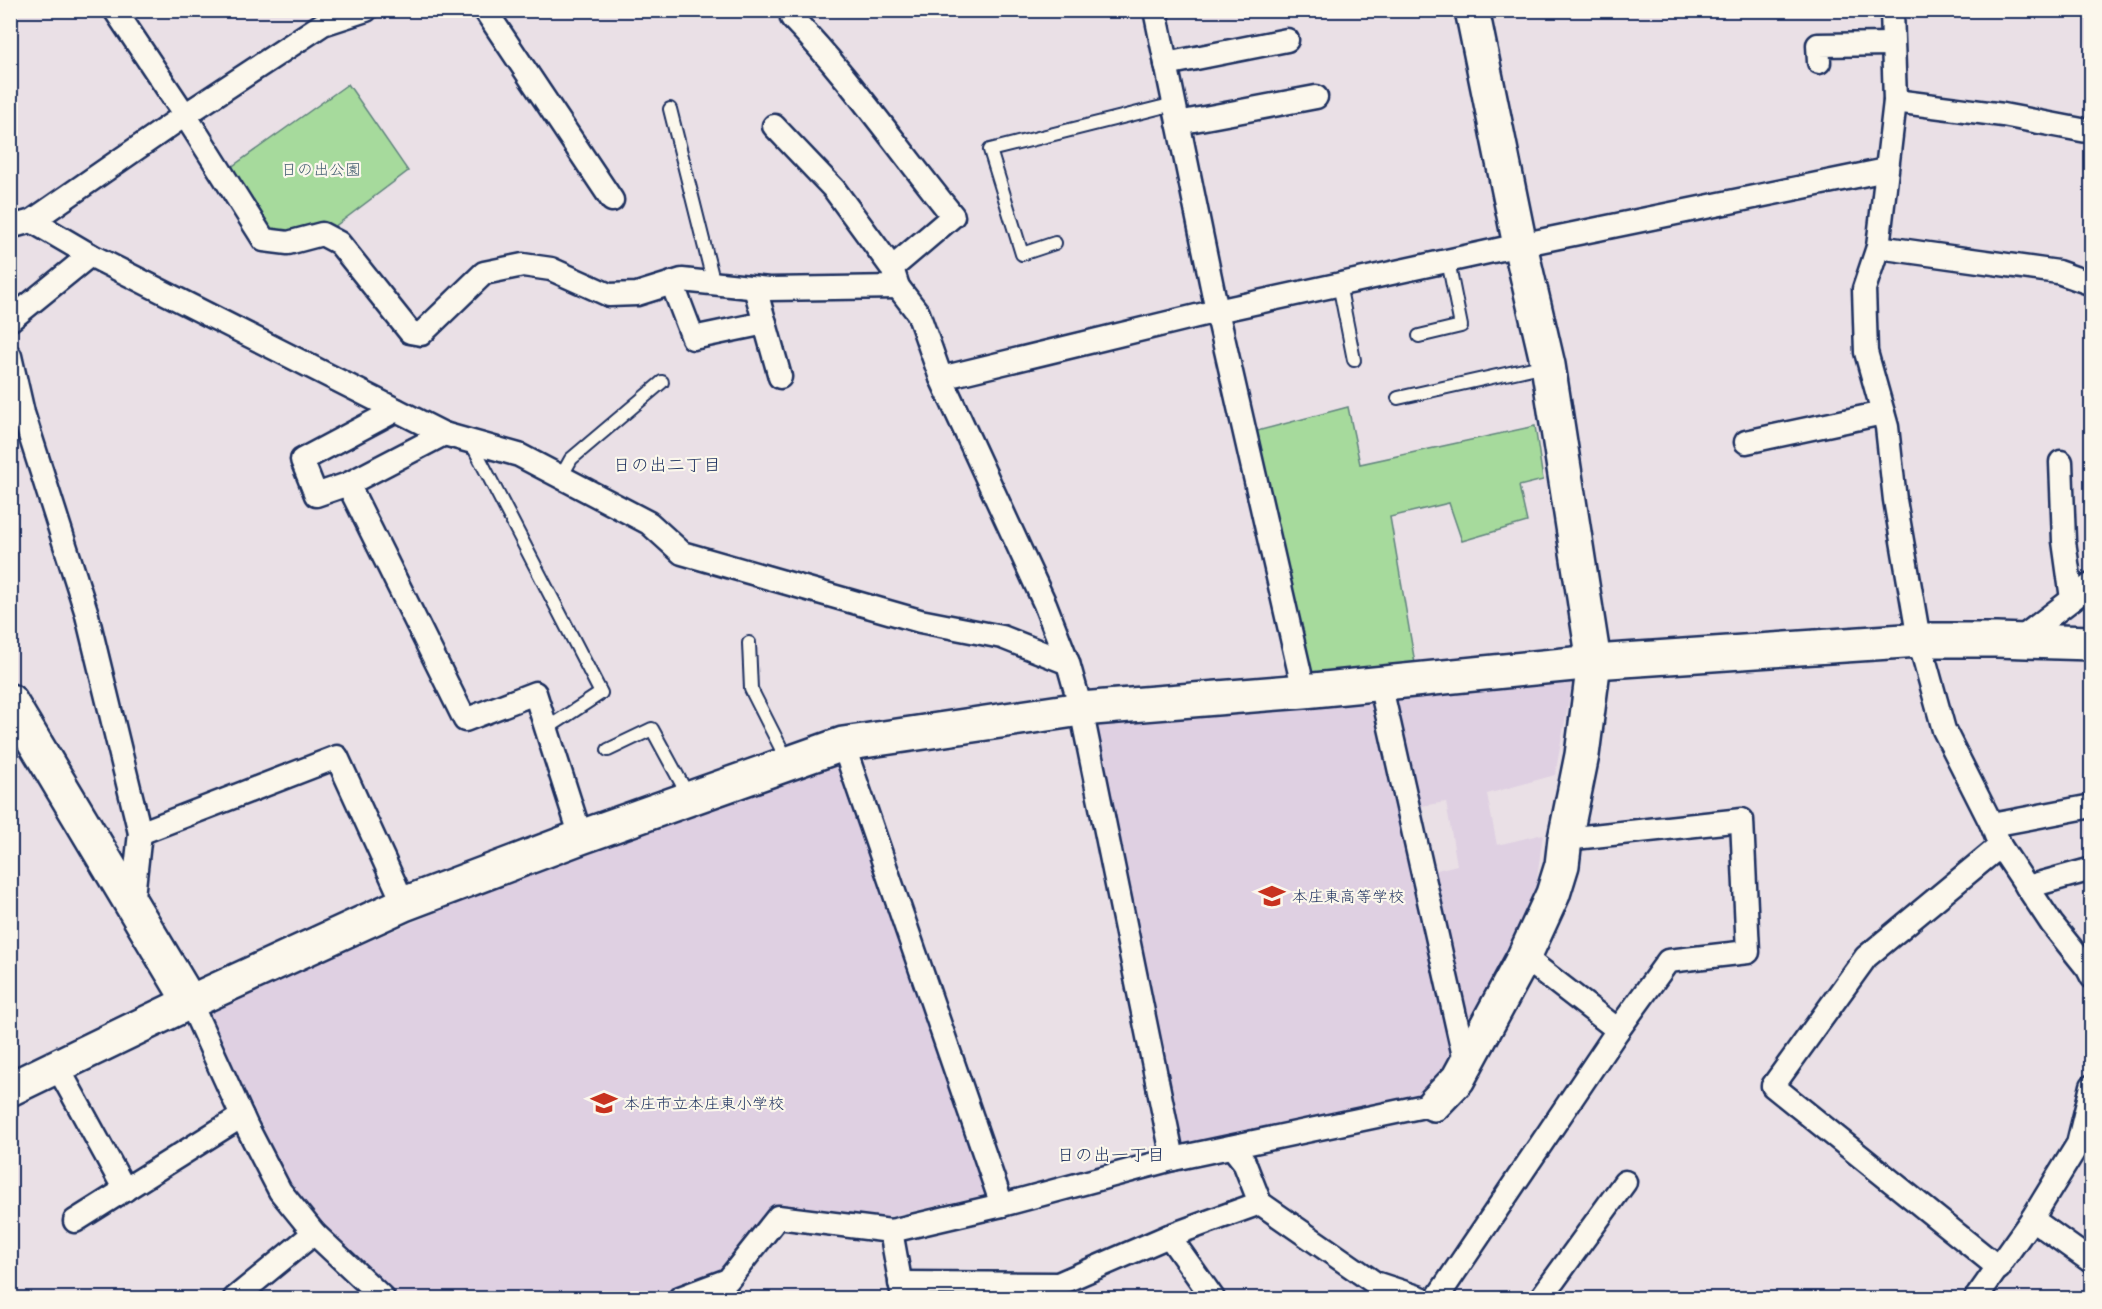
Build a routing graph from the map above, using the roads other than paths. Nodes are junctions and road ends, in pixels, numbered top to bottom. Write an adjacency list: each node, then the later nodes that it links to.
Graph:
1 (115, 10): 16 (street)
2 (366, 10): 16 (street)
3 (484, 10): 20 (street)
4 (792, 10): 27 (street)
5 (1155, 10): 11 (street)
6 (1472, 10): 23 (street)
7 (1892, 10): 9 (street)
8 (1287, 40): 11 (street)
9 (1892, 44): 10 (street); 13 (street)
10 (1819, 62)
11 (1166, 64): 15 (street)
12 (1316, 97): 15 (street)
13 (1895, 101): 18 (street); 19 (street)
14 (670, 109): 29 (lane)
15 (1176, 114): 22 (lane); 33 (street)
16 (185, 116): 21 (street); 28 (street)
17 (774, 126): 27 (street)
18 (2091, 132)
19 (1886, 170): 23 (street); 24 (street)
20 (612, 200)
21 (21, 224): 25 (street)
22 (1055, 243)
23 (1520, 245): 26 (street); 39 (street)
24 (1878, 247): 31 (street); 45 (street)
25 (90, 255): 34 (street); 44 (street)
26 (1448, 261): 30 (street); 36 (lane)
27 (895, 278): 32 (street); 41 (street)
28 (672, 283): 29 (street); 35 (street)
29 (714, 284): 32 (street)
30 (1339, 284): 33 (street); 38 (lane)
31 (2091, 284)
32 (755, 288): 35 (street)
33 (1217, 311): 41 (street); 61 (street)
34 (10, 320)
35 (765, 323): 40 (street)
36 (1419, 336)
37 (10, 356): 71 (street)
38 (1354, 360)
39 (1548, 364): 43 (lane); 58 (street)
40 (780, 377)
41 (941, 378): 59 (street)
42 (662, 382): 50 (lane)
43 (1398, 398)
44 (396, 410): 46 (street); 51 (street)
45 (1883, 413): 47 (street); 54 (street)
46 (444, 434): 48 (street); 51 (street)
47 (1746, 441)
48 (471, 442): 50 (street); 64 (lane)
49 (2061, 462): 53 (street)
50 (561, 477): 59 (street)
51 (348, 484): 64 (street)
52 (2091, 584): 53 (street)
53 (2072, 599): 55 (street)
54 (1919, 640): 55 (street); 58 (street); 70 (street)
55 (2019, 640): 57 (street)
56 (749, 643): 67 (lane)
57 (2091, 643)
58 (1594, 662): 60 (street); 73 (street)
59 (1068, 663): 63 (street)
60 (1380, 683): 61 (street); 83 (street)
61 (1304, 691): 63 (street)
62 (10, 701): 77 (street)
63 (1081, 709): 65 (street); 90 (street)
64 (546, 729): 72 (street)
65 (843, 744): 67 (street); 94 (street)
66 (608, 750): 68 (lane)
67 (788, 763): 68 (street)
68 (690, 798): 72 (street)
69 (2091, 807): 70 (street)
70 (1992, 825): 74 (street)
71 (140, 833): 77 (street); 78 (street)
72 (581, 837): 78 (street)
73 (1565, 839): 79 (street); 82 (street)
74 (2000, 846): 76 (street); 101 (street)
75 (2091, 869): 76 (street)
76 (2027, 887): 80 (street)
77 (132, 904): 81 (street)
78 (404, 904): 81 (street)
79 (1524, 957): 82 (street); 83 (street)
80 (2091, 977)
81 (190, 1002): 84 (street); 88 (street)
82 (1618, 1030): 109 (street)
83 (1466, 1065): 87 (street)
84 (57, 1066): 86 (street); 92 (street)
85 (2091, 1086): 95 (street)
86 (10, 1089)
87 (1434, 1104): 89 (street)
88 (242, 1116): 92 (street); 98 (street)
89 (1232, 1147): 90 (street); 93 (street)
90 (1173, 1159): 94 (street)
91 (1624, 1182): 110 (street)
92 (125, 1190): 96 (street)
93 (1260, 1203): 99 (street); 108 (street)
94 (1002, 1204): 97 (street)
95 (2032, 1219): 100 (street); 101 (street)
96 (75, 1221)
97 (891, 1231): 102 (street); 106 (street)
98 (314, 1233): 104 (street); 105 (street)
99 (1169, 1236): 103 (street); 107 (street)
100 (2091, 1262)
101 (1999, 1268): 111 (street)
102 (902, 1291): 103 (street)
103 (1054, 1291)
104 (235, 1299)
105 (383, 1299)
106 (681, 1299)
107 (1213, 1299)
108 (1421, 1299)
109 (1437, 1299)
110 (1541, 1299)
111 (1976, 1299)

